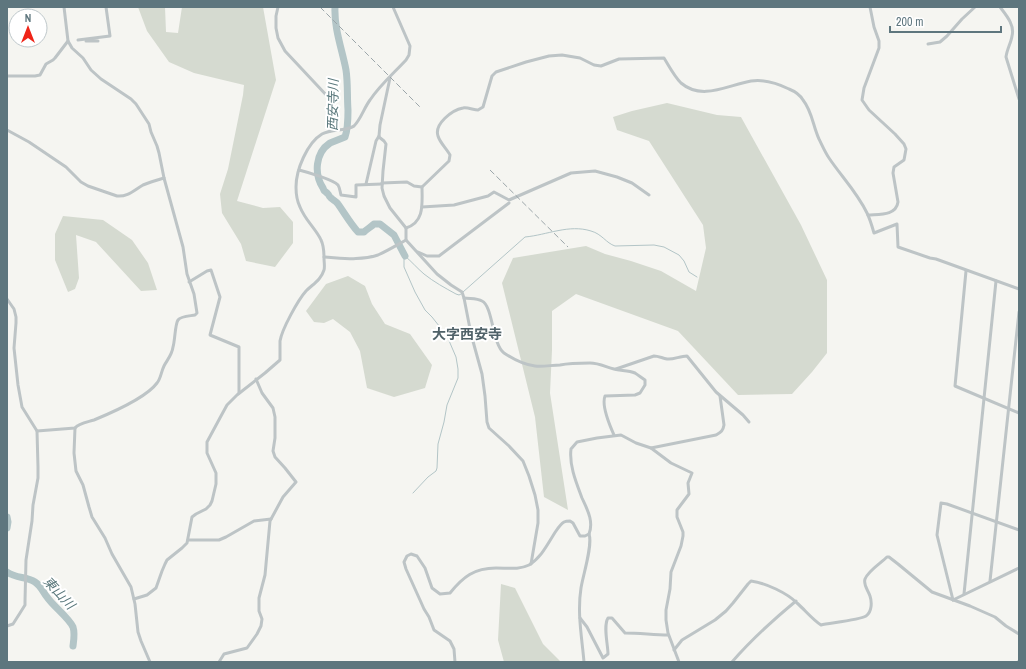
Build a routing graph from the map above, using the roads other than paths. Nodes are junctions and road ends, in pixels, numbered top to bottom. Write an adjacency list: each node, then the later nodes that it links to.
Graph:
1 (64, 7): 9 (street)
2 (106, 7): 8 (street)
3 (278, 7): 15 (street)
4 (393, 7): 12 (street)
5 (870, 7): 25 (street)
6 (975, 7): 10 (street)
7 (1000, 7): 13 (street)
8 (78, 40): 8 (street); 9 (street)
9 (68, 42): 11 (street); 18 (street)
10 (928, 44)
11 (7, 76)
12 (390, 77): 15 (street); 16 (street)
13 (1019, 99)
14 (7, 130): 18 (street)
15 (330, 131): 17 (street)
16 (379, 136): 19 (street); 20 (street)
17 (299, 170): 19 (street); 29 (street)
18 (164, 178): 32 (street)
19 (366, 184): 20 (street)
20 (382, 184): 21 (street); 26 (street)
21 (422, 187): 24 (street); 25 (street)
22 (649, 195): 24 (street)
23 (510, 203): 28 (street)
24 (422, 207): 26 (street)
25 (868, 215): 30 (street)
26 (406, 228): 27 (street)
27 (406, 240): 28 (street); 29 (street)
28 (416, 251): 35 (street)
29 (324, 257): 38 (street)
30 (966, 271): 31 (street); 41 (street)
31 (996, 281): 33 (street); 41 (street)
32 (189, 282): 39 (street); 45 (street)
33 (1019, 289)
34 (7, 298): 46 (street)
35 (464, 298): 37 (street); 55 (street)
36 (1019, 312): 42 (street)
37 (615, 369): 40 (street); 47 (street)
38 (256, 379): 39 (street); 50 (street)
39 (239, 393): 54 (street)
40 (720, 396): 44 (street); 48 (street)
41 (984, 398): 42 (street); 49 (street)
42 (1009, 408): 43 (street); 51 (street)
43 (1019, 413)
44 (749, 422)
45 (75, 428): 46 (street); 59 (street)
46 (37, 430): 63 (street)
47 (614, 435): 48 (street); 53 (street)
48 (651, 448): 65 (street)
49 (972, 513): 51 (street); 58 (street); 60 (street)
50 (271, 519): 54 (street); 68 (street)
51 (996, 522): 52 (street); 57 (street)
52 (1019, 530)
53 (588, 534): 55 (street); 62 (street)
54 (188, 540): 59 (street)
55 (531, 564): 69 (street)
56 (1019, 568): 57 (street)
57 (990, 582): 58 (street)
58 (964, 594): 60 (street)
59 (134, 599): 67 (street)
60 (953, 600): 61 (street); 64 (street)
61 (796, 601): 66 (street); 72 (street)
62 (580, 618): 65 (street); 70 (street)
63 (7, 626)
64 (1019, 634)
65 (668, 635): 66 (street)
66 (674, 650): 71 (street)
67 (150, 662)
68 (219, 662)
69 (455, 662)
70 (584, 662)
71 (678, 662)
72 (732, 662)

